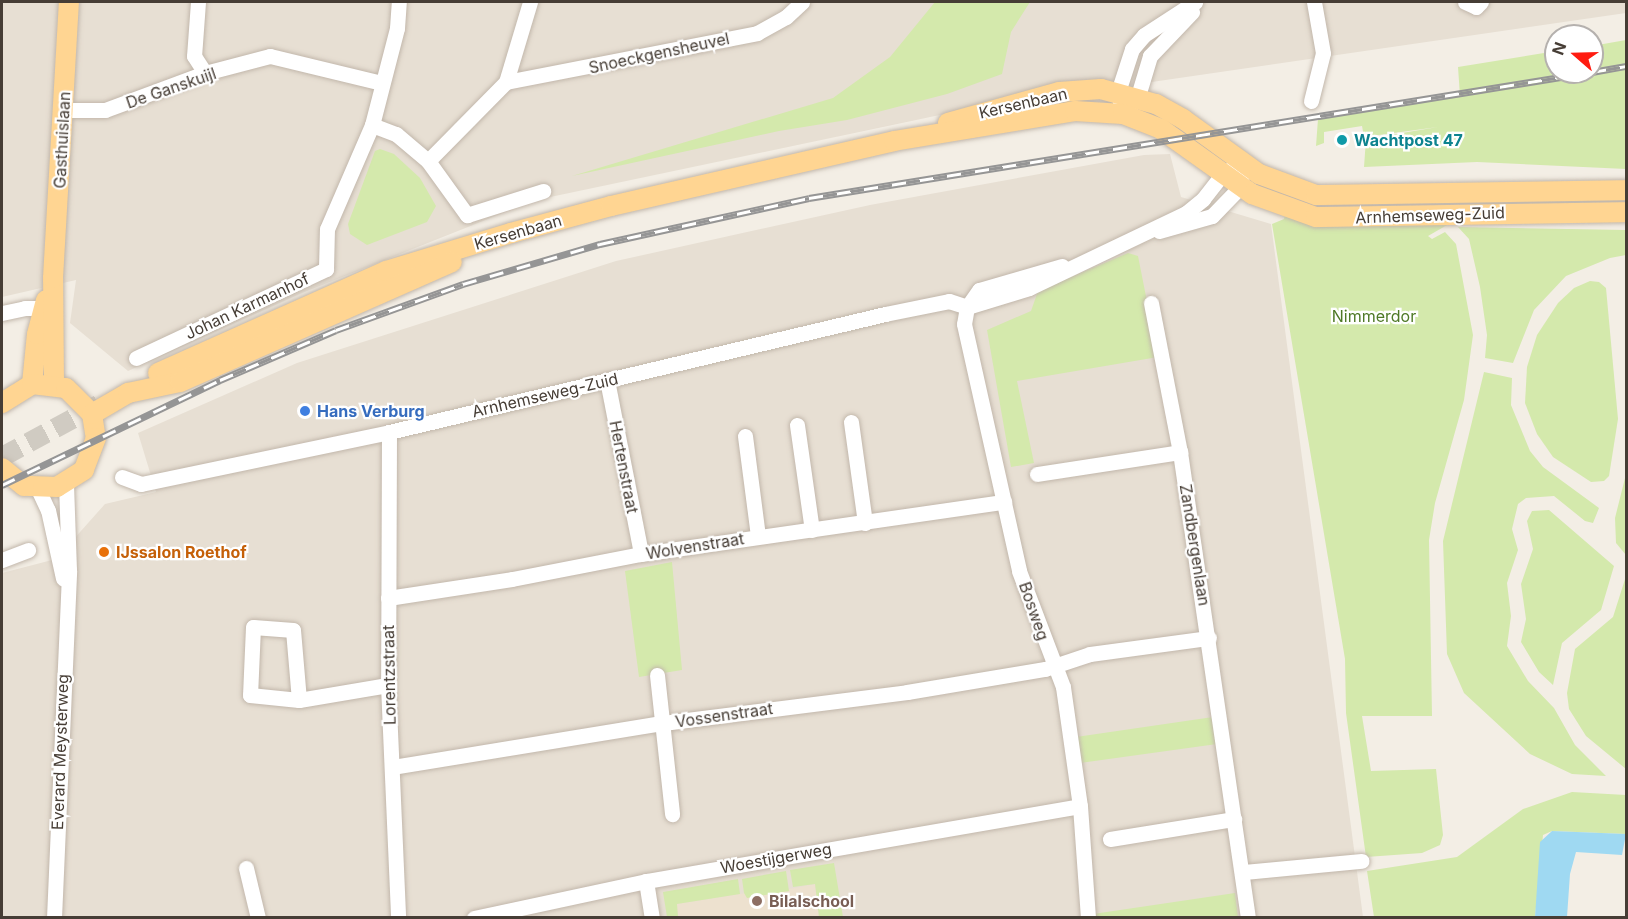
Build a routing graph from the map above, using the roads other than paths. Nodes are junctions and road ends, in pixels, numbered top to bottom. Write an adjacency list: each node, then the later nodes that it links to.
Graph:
1 (69, 2): 17 (main road, Gasthuislaan)
2 (198, 2): 11 (street)
3 (399, 2): 13 (street)
4 (530, 2): 12 (street)
5 (802, 2): 12 (street, Snoeckgensheuvel)
6 (1195, 2): 14 (street)
7 (1202, 2): 15 (street)
8 (1314, 2): 16 (street)
9 (1465, 2): 10 (street)
10 (1481, 2)
11 (205, 73): 13 (street, De Ganskuijl); 17 (street, De Ganskuijl)
12 (506, 81): 21 (street)
13 (382, 83): 19 (street)
14 (1118, 92): 15 (main road, Kersenbaan); 18 (street); 20 (main road, Kersenbaan)
15 (1138, 96): 18 (street); 22 (main road, Kersenbaan)
16 (1311, 101)
17 (64, 110): 32 (main road, Gasthuislaan)
18 (1123, 114): 20 (main road, Kersenbaan); 23 (main road, Kersenbaan)
19 (372, 125): 21 (street); 34 (street, Johan Karmanhof)
20 (894, 141): 28 (main road, Kersenbaan)
21 (428, 161): 26 (street)
22 (1244, 163): 23 (street, Arnhemseweg-Zuid); 24 (street); 25 (main road, Arnhemseweg-Zuid)
23 (1224, 173): 24 (main road, Kersenbaan); 29 (street, Arnhemseweg-Zuid)
24 (1240, 187): 27 (main road, Arnhemseweg-Zuid); 29 (street, Arnhemseweg-Zuid)
25 (1626, 190)
26 (543, 191)
27 (1626, 212)
28 (511, 233): 35 (main road, Kersenbaan); 40 (main road)
29 (1145, 234): 31 (street, Arnhemseweg-Zuid)
30 (1151, 303): 45 (street, Zandbergenlaan)
31 (967, 307): 36 (street, Arnhemseweg-Zuid); 51 (street, Bosweg)
32 (49, 308): 33 (street); 37 (main road, Gasthuislaan); 38 (main road, Gasthuislaan)
33 (2, 313)
34 (136, 358)
35 (158, 373)
36 (607, 380): 43 (street, Arnhemseweg-Zuid); 56 (street, Hertenstraat)
37 (32, 384): 38 (main road); 39 (main road)
38 (54, 384): 40 (main road)
39 (2, 399)
40 (92, 414): 49 (main road)
41 (851, 422): 52 (street)
42 (796, 425): 53 (street)
43 (389, 432): 48 (street, Arnhemseweg-Zuid); 59 (street, Lorentzstraat)
44 (746, 436): 54 (street)
45 (1180, 452): 47 (street); 60 (street, Zandbergenlaan)
46 (2, 468): 50 (main road)
47 (1037, 474)
48 (122, 477)
49 (66, 484): 50 (main road); 58 (street, Everard Meysterweg)
50 (38, 489): 58 (street, Everard Meysterweg)
51 (1004, 502): 52 (street, Wolvenstraat); 61 (street, Bosweg)
52 (865, 523): 53 (street, Wolvenstraat)
53 (812, 530): 54 (street, Wolvenstraat)
54 (758, 536): 56 (street, Wolvenstraat)
55 (28, 550): 57 (street)
56 (640, 554): 59 (street, Wolvenstraat)
57 (2, 560)
58 (66, 587): 75 (street, Everard Meysterweg)
59 (388, 598): 63 (street, Lorentzstraat)
60 (1209, 638): 61 (street); 69 (street, Zandbergenlaan)
61 (1056, 666): 65 (street, Vossenstraat); 67 (street, Bosweg)
62 (657, 675): 65 (street)
63 (388, 685): 64 (street); 66 (street, Lorentzstraat)
64 (299, 700): 64 (street)
65 (663, 723): 66 (street, Vossenstraat); 68 (street)
66 (393, 767): 77 (street, Lorentzstraat)
67 (1080, 806): 74 (street, Woestijgerweg); 80 (street, Bosweg)
68 (672, 813)
69 (1234, 819): 70 (street); 73 (street, Zandbergenlaan)
70 (1110, 838)
71 (1361, 861): 73 (street)
72 (246, 868): 76 (street)
73 (1244, 872): 81 (street, Zandbergenlaan)
74 (646, 881): 78 (street, Woestijgerweg); 79 (street)
75 (54, 918)
76 (258, 918)
77 (398, 918)
78 (474, 918)
79 (652, 918)
80 (1088, 918)
81 (1248, 918)

